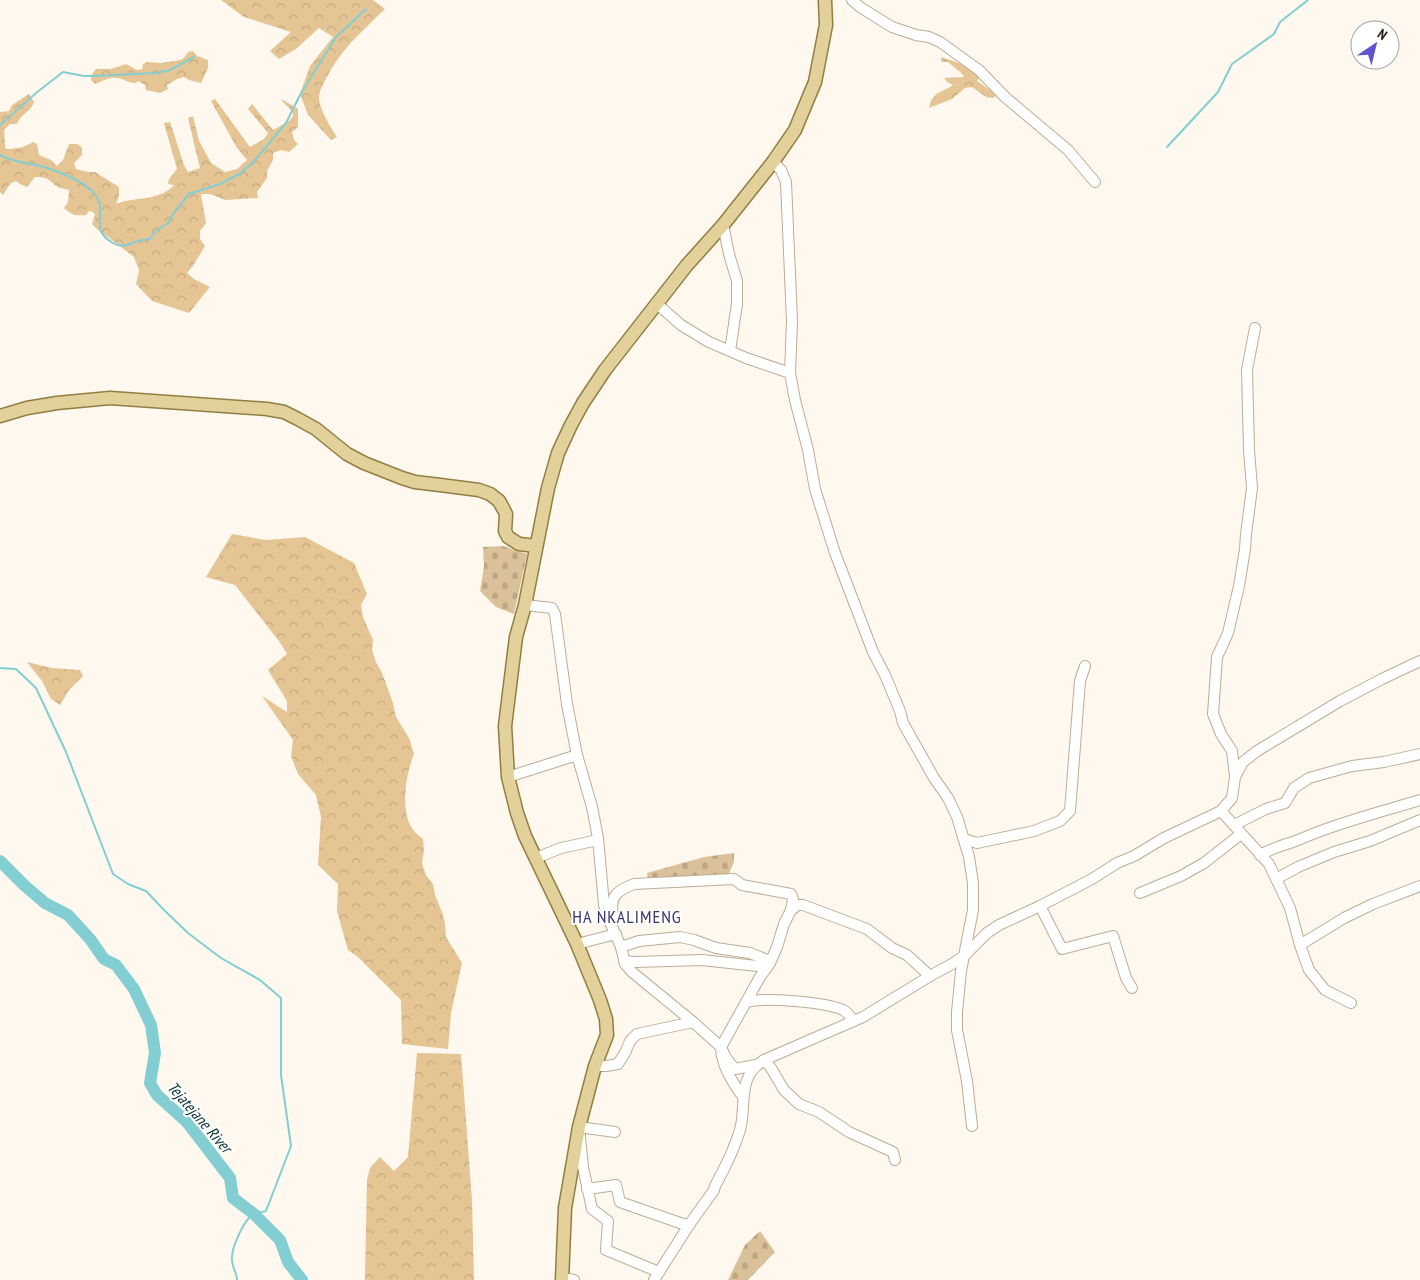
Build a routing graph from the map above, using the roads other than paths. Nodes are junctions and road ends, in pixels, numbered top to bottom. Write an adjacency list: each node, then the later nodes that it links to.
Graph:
1 (825, 0): 3 (main road)
2 (852, 0): 4 (street)
3 (773, 162): 5 (main road); 9 (street)
4 (1094, 182)
5 (722, 225): 6 (main road); 8 (street)
6 (656, 304): 8 (street); 11 (main road)
7 (1255, 328): 17 (street)
8 (730, 351): 9 (street)
9 (790, 373): 25 (street)
10 (0, 416): 11 (main road)
11 (536, 546): 12 (main road)
12 (525, 605): 16 (street); 18 (main road)
13 (1420, 661): 17 (street)
14 (1085, 666): 25 (street)
15 (1420, 754): 22 (street)
16 (576, 755): 18 (street); 24 (street)
17 (1235, 777): 20 (street)
18 (508, 778): 27 (main road)
19 (1420, 800): 26 (street)
20 (1221, 810): 22 (street); 31 (street)
21 (1420, 820): 28 (street)
22 (1234, 825): 23 (street)
23 (1242, 834): 26 (street); 30 (street)
24 (598, 840): 27 (street); 33 (street)
25 (964, 840): 37 (street)
26 (1260, 855): 28 (street)
27 (536, 858): 34 (main road)
28 (1276, 879): 35 (street)
29 (1420, 886): 35 (street)
30 (1140, 893)
31 (1040, 906): 37 (street); 41 (street)
32 (791, 910): 33 (street); 39 (street); 40 (street)
33 (615, 933): 34 (street); 36 (street)
34 (577, 944): 48 (main road)
35 (1300, 945): 43 (street)
36 (621, 947): 38 (street); 39 (street)
37 (964, 956): 40 (street); 50 (street)
38 (624, 961): 39 (street); 45 (street)
39 (768, 964): 42 (street)
40 (930, 976): 44 (street)
41 (1132, 988)
42 (746, 1002): 44 (street); 46 (street)
43 (1350, 1003)
44 (854, 1021): 47 (street)
45 (693, 1022): 46 (street); 48 (street)
46 (721, 1047): 47 (street); 49 (street)
47 (760, 1063): 49 (street); 53 (street)
48 (595, 1066): 51 (main road)
49 (743, 1098): 55 (street)
50 (972, 1126)
51 (579, 1127): 52 (street); 54 (street); 57 (main road)
52 (615, 1132)
53 (895, 1160)
54 (587, 1189): 55 (street); 56 (street)
55 (690, 1224): 56 (street)
56 (656, 1276)
57 (566, 1279)

